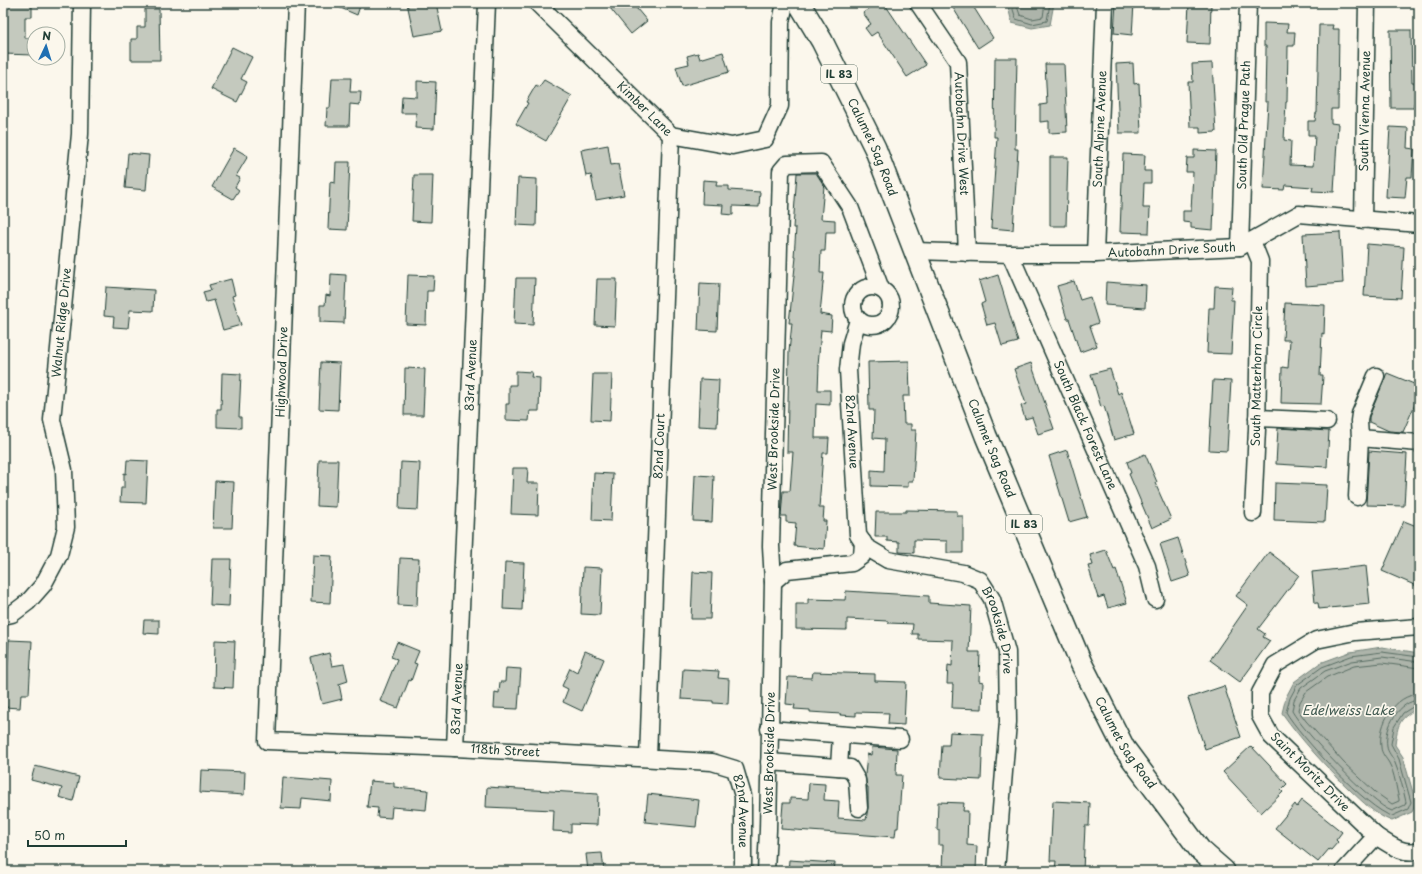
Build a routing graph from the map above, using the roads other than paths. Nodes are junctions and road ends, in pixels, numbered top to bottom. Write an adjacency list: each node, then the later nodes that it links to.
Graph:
1 (82, 3): 31 (street, Walnut Ridge Drive)
2 (296, 3): 36 (street, Highwood Drive)
3 (487, 3): 37 (street, 83rd Avenue)
4 (537, 3): 11 (street, Kimber Lane)
5 (785, 3): 11 (street, Kimber Lane)
6 (799, 3): 15 (main road, Calumet Sag Road / IL 83)
7 (918, 3): 16 (street, Autobahn Drive West)
8 (1105, 3): 18 (street, South Alpine Avenue)
9 (1248, 3): 14 (street, South Old Prague Path)
10 (1367, 3): 12 (street, South Vienna Avenue)
11 (671, 135): 38 (street, 82nd Court)
12 (1362, 220): 13 (street, Autobahn Drive South); 14 (street, Autobahn Drive South)
13 (1419, 224)
14 (1246, 244): 18 (street, Autobahn Drive South); 22 (street, South Matterhorn Circle)
15 (915, 251): 16 (street, Autobahn Drive South); 47 (main road, Calumet Sag Road / IL 83)
16 (967, 253): 17 (street, Autobahn Drive South)
17 (1010, 254): 18 (street, Autobahn Drive South); 30 (street, South Black Forest Lane)
18 (1095, 254)
19 (881, 289): 20 (street); 20 (street); 29 (street, West Brookside Drive)
20 (858, 320): 28 (street, 82nd Avenue)
21 (1376, 376): 24 (street)
22 (1257, 418): 23 (street); 27 (street, South Matterhorn Circle)
23 (1327, 421)
24 (1360, 438): 25 (street); 26 (street)
25 (1419, 443)
26 (1357, 497)
27 (1253, 513)
28 (863, 542): 29 (street); 46 (street, Brookside Drive)
29 (773, 582): 33 (street, West Brookside Drive)
30 (1154, 599)
31 (3, 616)
32 (1419, 627): 42 (street, Saint Moritz Drive)
33 (769, 729): 34 (street); 39 (street, West Brookside Drive)
34 (841, 735): 35 (street); 40 (street)
35 (900, 739)
36 (267, 740): 37 (street, 118th Street)
37 (455, 748): 38 (street, 118th Street)
38 (648, 758): 44 (street, 82nd Avenue)
39 (769, 762): 40 (street); 45 (street, West Brookside Drive)
40 (838, 767): 41 (street)
41 (859, 808)
42 (1376, 836): 43 (street, Saint Moritz Drive); 48 (street)
43 (1419, 850)
44 (743, 871)
45 (766, 871)
46 (996, 871)
47 (1224, 871)
48 (1344, 871)

